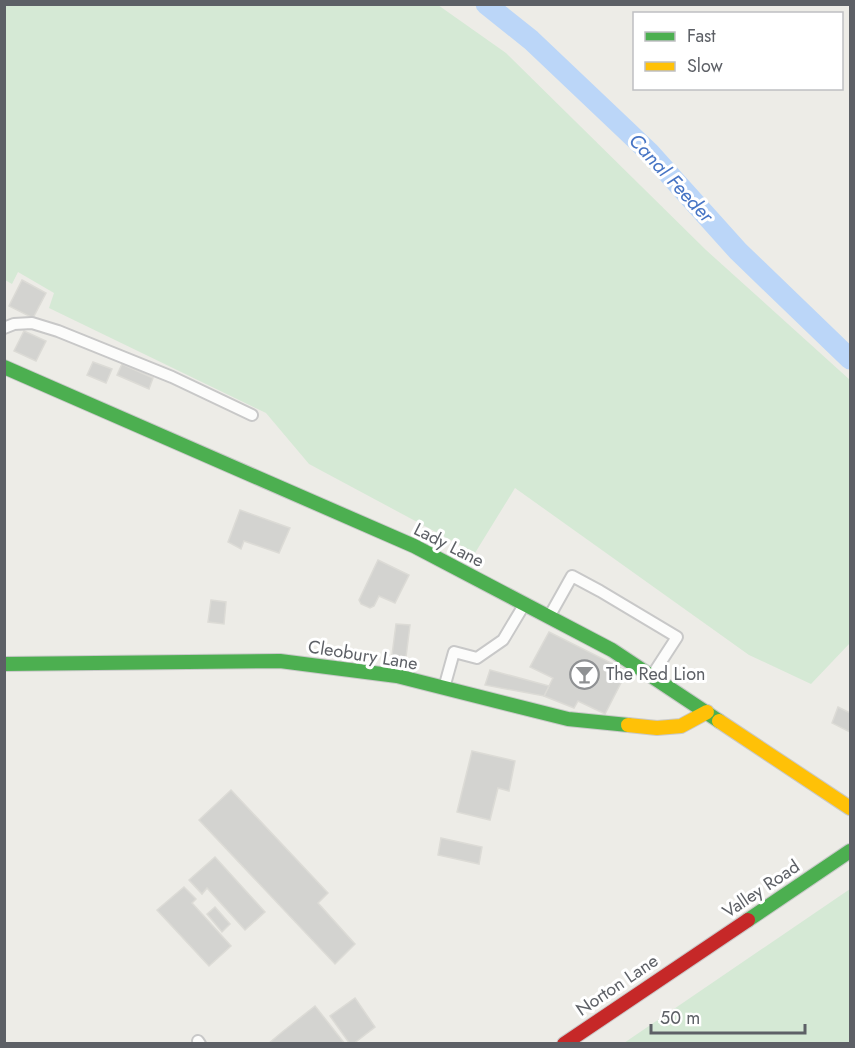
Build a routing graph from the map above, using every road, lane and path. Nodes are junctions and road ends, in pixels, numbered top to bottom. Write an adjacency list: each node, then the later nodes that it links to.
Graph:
1 (4, 328): 3 (lane)
2 (4, 367): 4 (street, Lady Lane)
3 (252, 415)
4 (525, 604): 5 (street, Lady Lane); 8 (lane)
5 (549, 617): 7 (street, Lady Lane); 7 (lane)
6 (4, 664): 8 (street, Cleobury Lane)
7 (651, 677): 9 (street, Lady Lane)
8 (444, 687): 9 (street, Cleobury Lane)
9 (707, 712): 10 (street, Lady Lane)
10 (850, 808)
11 (850, 851): 12 (street, Valley Road)
12 (691, 957): 13 (street, Norton Lane)
13 (564, 1044)

